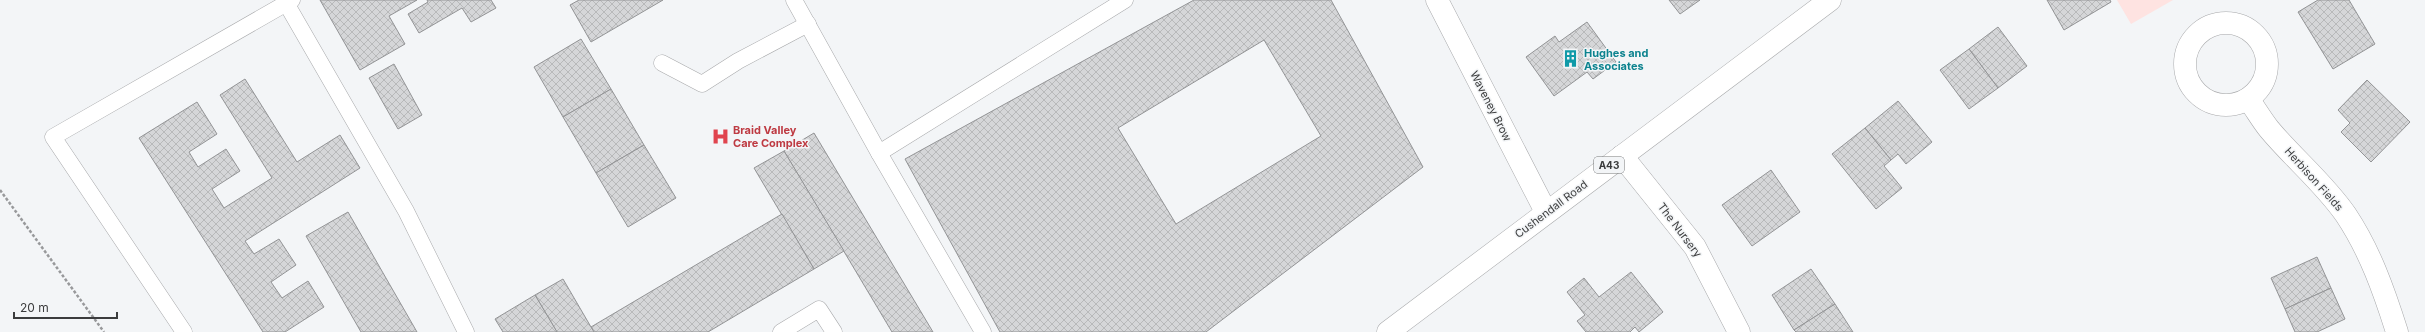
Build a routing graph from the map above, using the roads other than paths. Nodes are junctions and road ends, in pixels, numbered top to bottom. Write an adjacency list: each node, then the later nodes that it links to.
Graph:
1 (794, 0): 6 (lane)
2 (1125, 0): 9 (lane)
3 (1437, 0): 11 (street, Waveney Brow)
4 (1830, 0): 10 (street, Cushendall Road / A43)
5 (289, 2): 12 (lane); 13 (lane)
6 (808, 24): 7 (lane); 9 (lane)
7 (662, 63)
8 (2248, 98): 19 (street, Herbison Fields)
9 (879, 153): 16 (lane)
10 (1622, 156): 11 (street, Cushendall Road / A43); 18 (street, The Nursery)
11 (1546, 212): 17 (street, Cushendall Road / A43)
12 (184, 332)
13 (466, 332)
14 (781, 332): 15 (lane)
15 (834, 332)
16 (983, 332)
17 (1388, 332)
18 (1739, 332)
19 (2397, 332)

